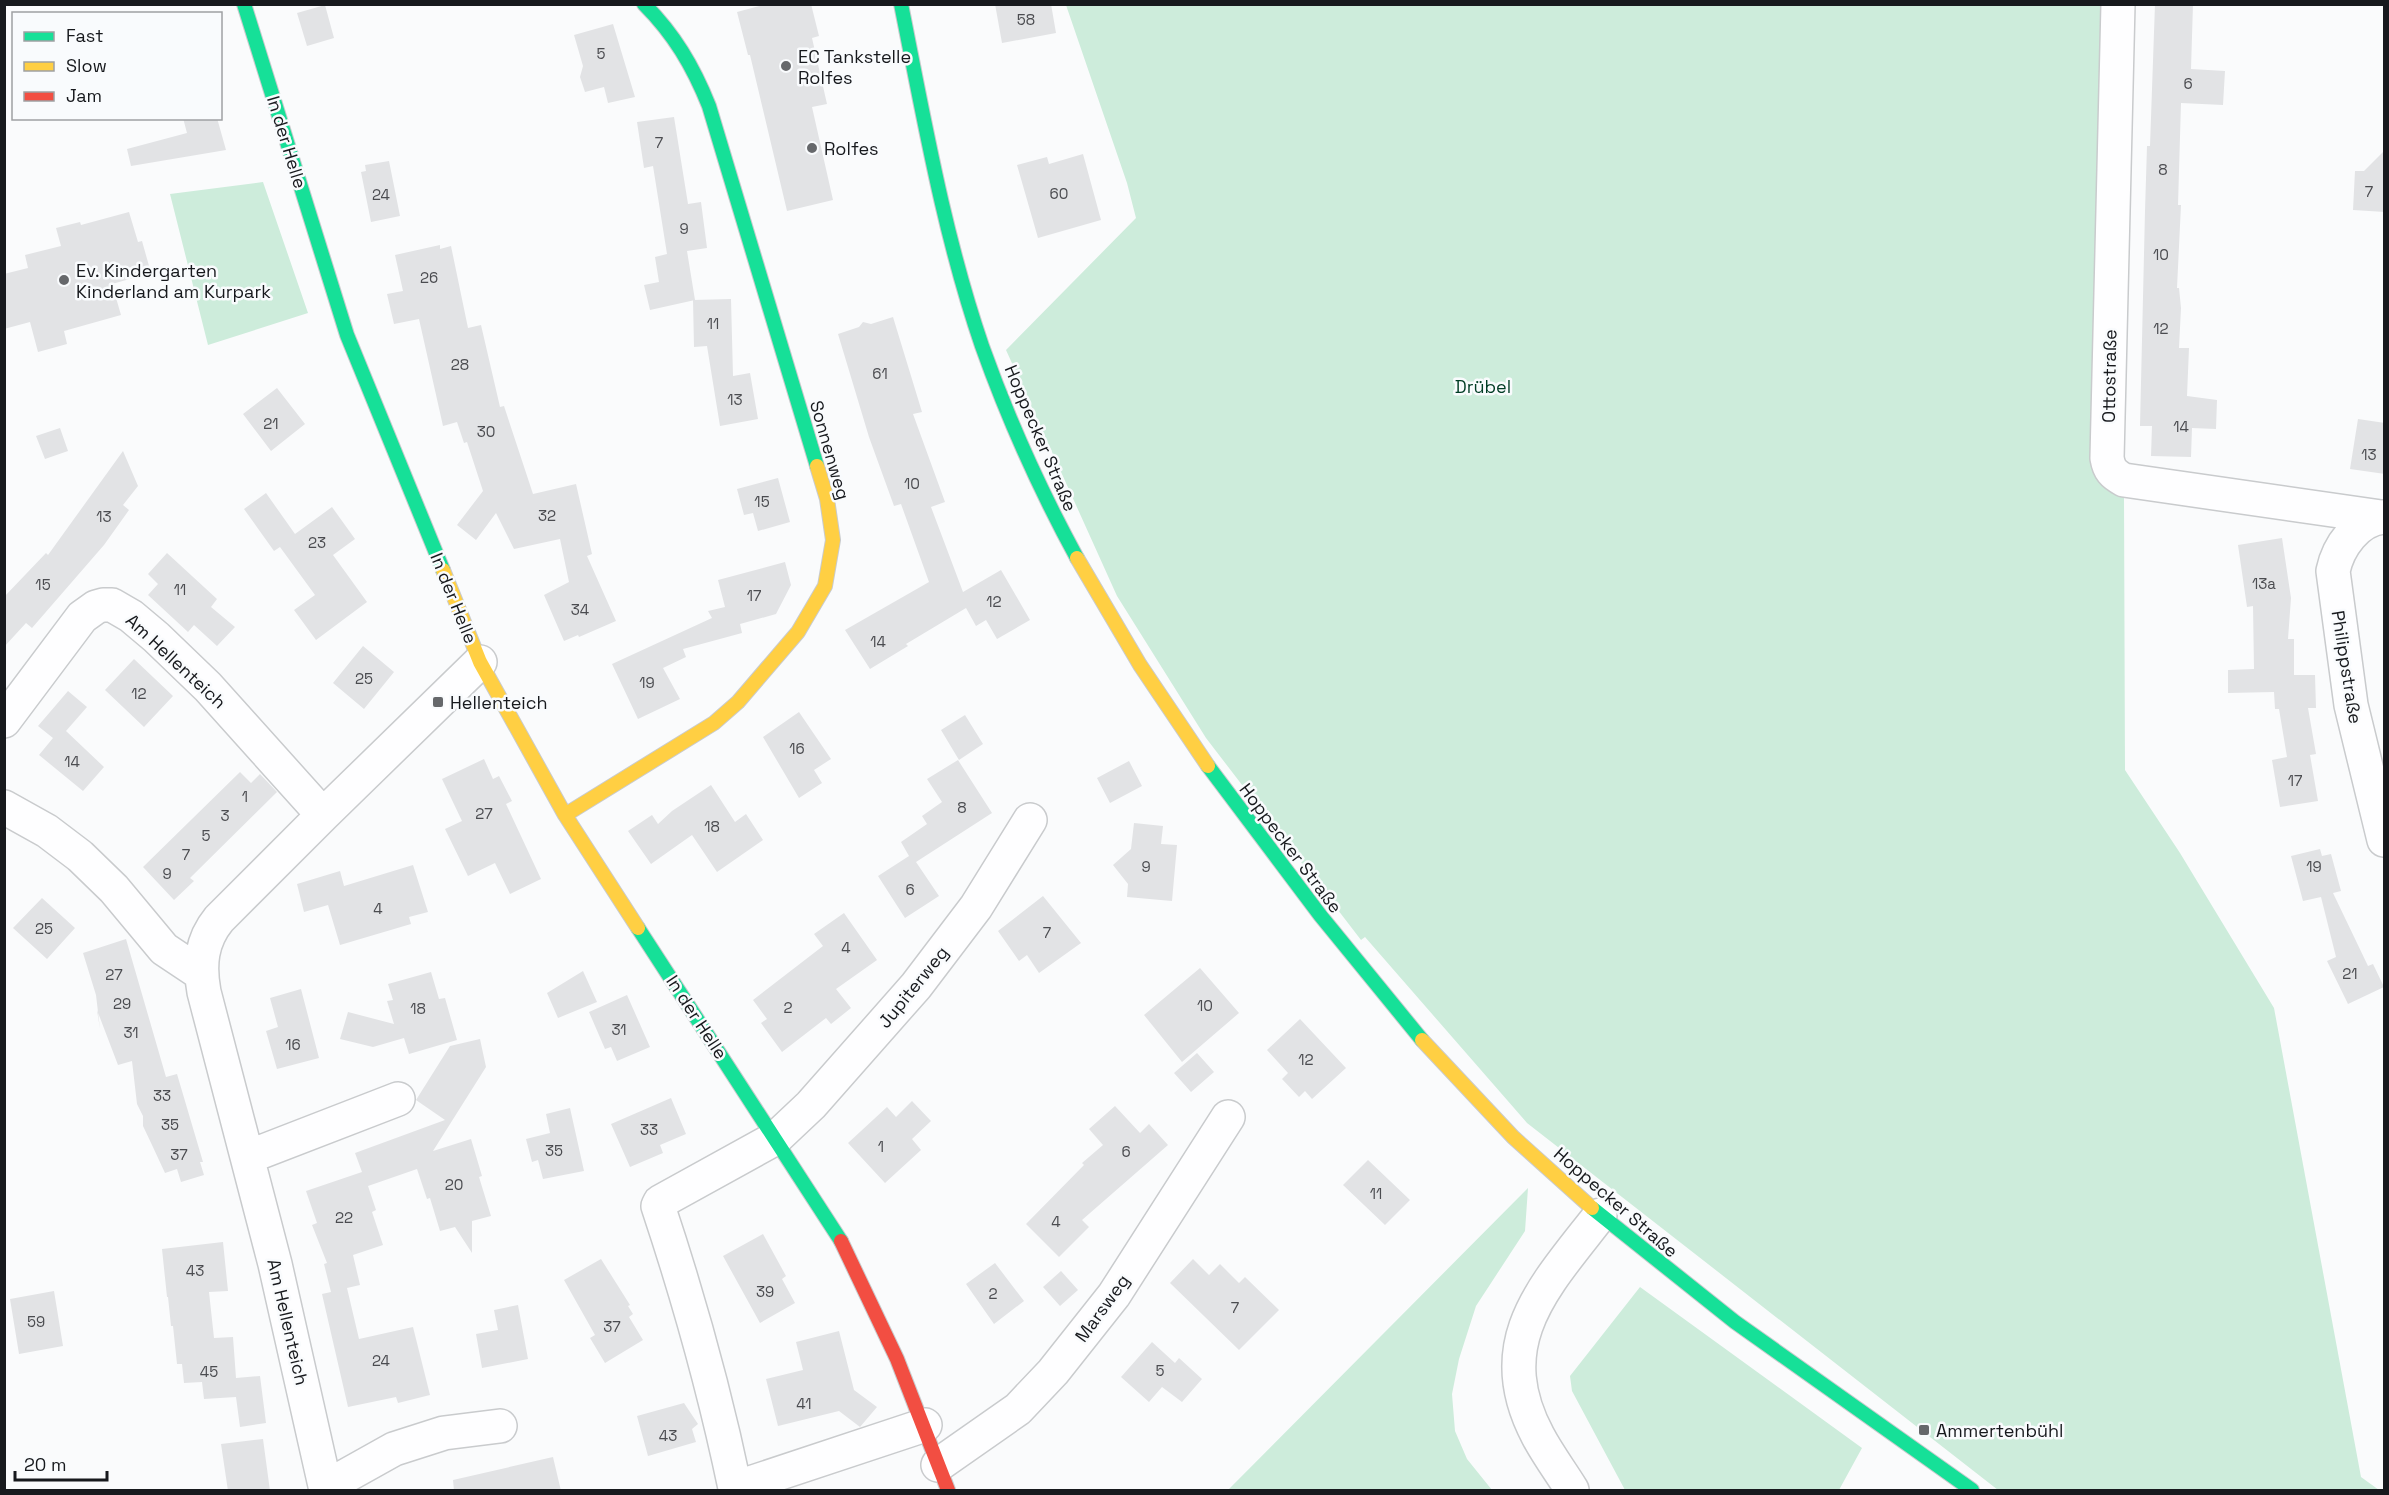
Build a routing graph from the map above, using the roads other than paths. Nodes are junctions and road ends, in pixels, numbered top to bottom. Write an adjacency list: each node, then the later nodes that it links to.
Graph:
1 (244, 4): 6 (street, In der Helle)
2 (644, 4): 10 (street, Sonnenweg)
3 (901, 4): 18 (street, Hoppecker Straße)
4 (2118, 4): 5 (street, Ottostraße)
5 (2383, 517): 12 (street, Philippstraße)
6 (480, 662): 9 (street, Am Hellenteich); 10 (street, In der Helle)
7 (4, 721): 9 (street, Am Hellenteich)
8 (4, 807): 13 (street)
9 (322, 815): 13 (street, Am Hellenteich)
10 (565, 815): 16 (street, In der Helle)
11 (1030, 820): 16 (street, Jupiterweg)
12 (2385, 840)
13 (200, 973): 17 (street, Am Hellenteich)
14 (398, 1098): 17 (street)
15 (1228, 1117): 21 (street, Marsweg)
16 (776, 1138): 19 (street, In der Helle); 23 (street)
17 (248, 1157): 22 (street, Am Hellenteich)
18 (1600, 1215): 24 (street); 25 (street, Hoppecker Straße)
19 (925, 1425): 21 (street, In der Helle); 23 (street)
20 (500, 1426): 22 (street, Am Hellenteich)
21 (943, 1478)
22 (326, 1489)
23 (735, 1489)
24 (1572, 1491)
25 (1972, 1491)

